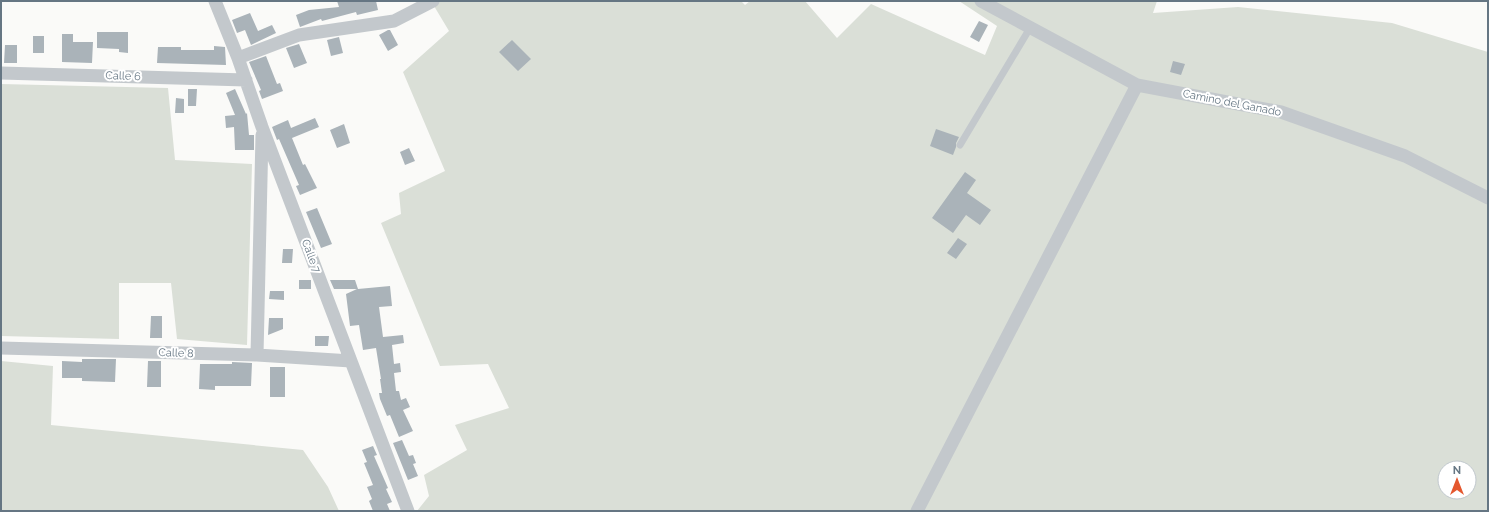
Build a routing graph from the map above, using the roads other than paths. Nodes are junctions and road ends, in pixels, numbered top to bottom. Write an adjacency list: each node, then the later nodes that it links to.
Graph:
1 (214, 1): 5 (street, Calle 7)
2 (433, 1): 5 (street)
3 (981, 1): 4 (street, Camino del Ganado)
4 (1030, 28): 8 (street, Camino del Ganado); 10 (lane)
5 (238, 58): 7 (street, Calle 7)
6 (1, 73): 7 (street, Calle 6)
7 (246, 80): 9 (street, Calle 7)
8 (1137, 85): 11 (street, Camino del Ganado); 16 (street)
9 (262, 127): 13 (street); 14 (street, Calle 7)
10 (960, 146)
11 (1488, 198)
12 (1, 348): 13 (street, Calle 8)
13 (257, 355): 14 (street, Calle 8)
14 (351, 361): 15 (street, Calle 7)
15 (408, 511)
16 (917, 511)

